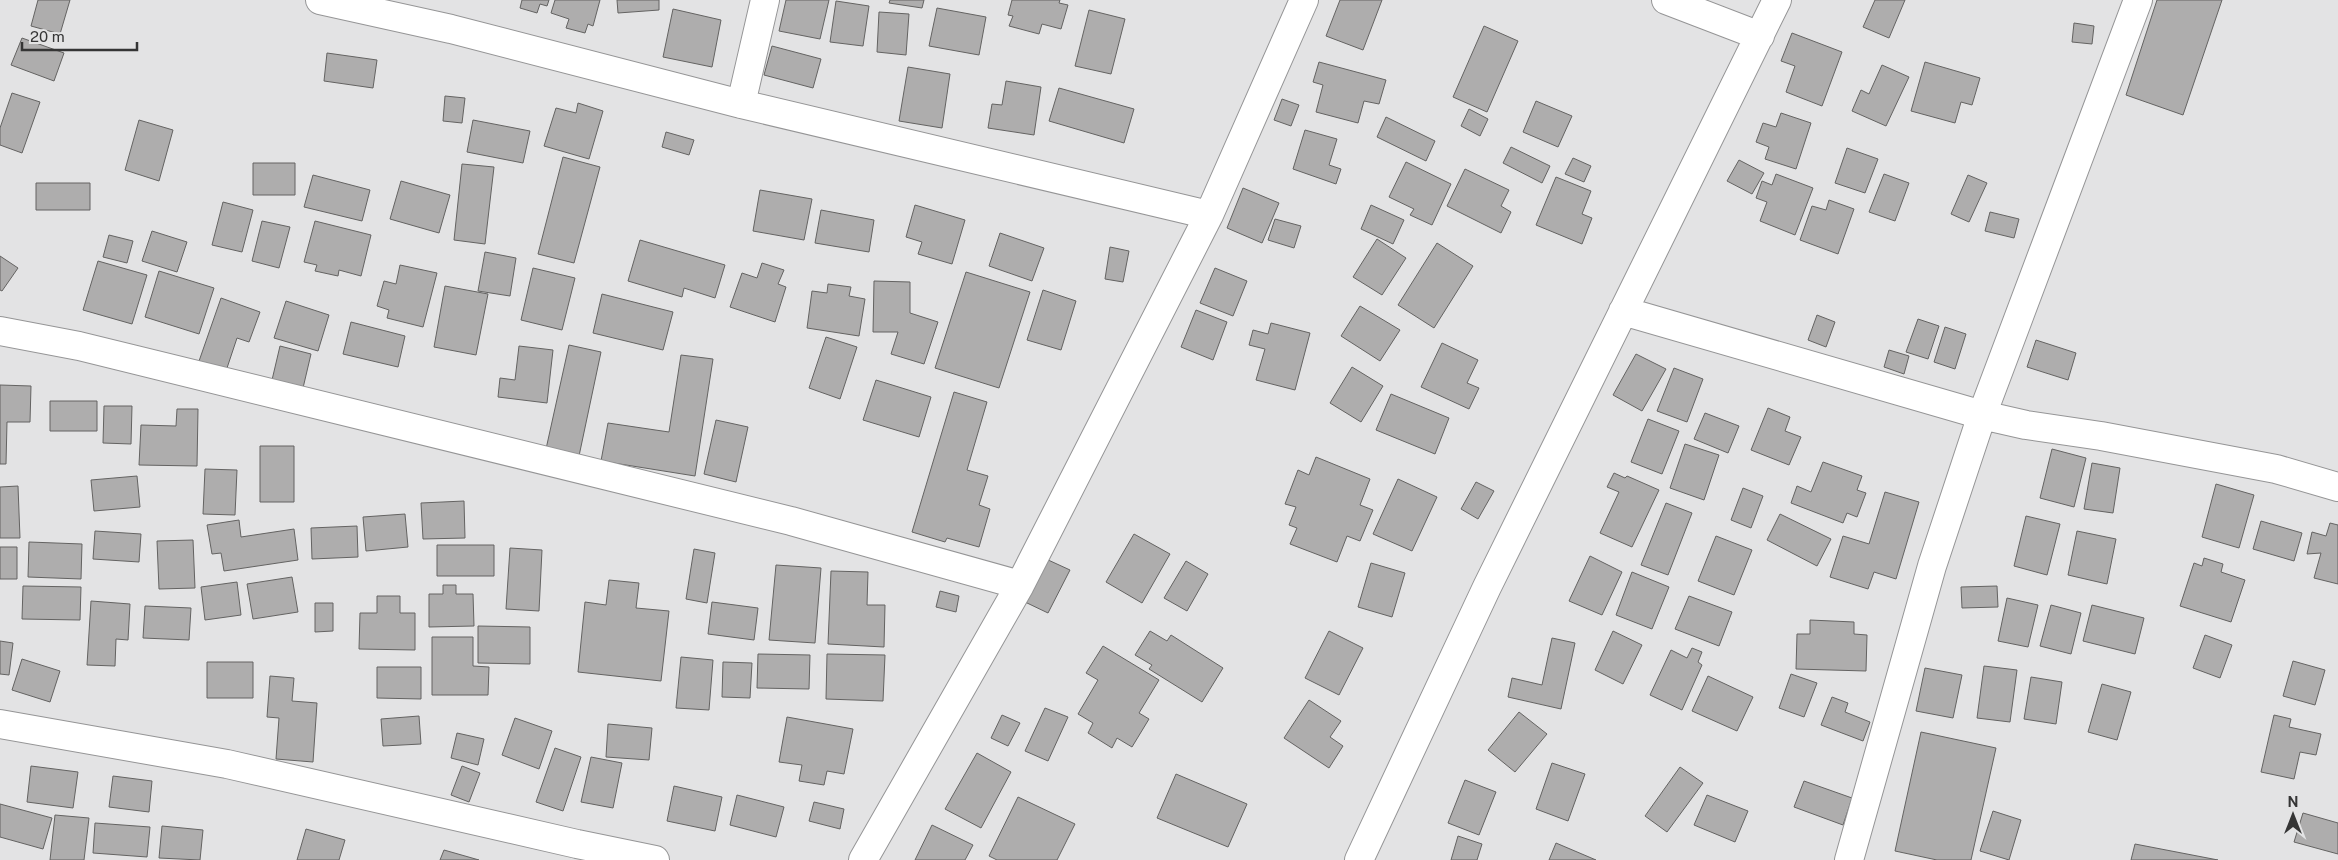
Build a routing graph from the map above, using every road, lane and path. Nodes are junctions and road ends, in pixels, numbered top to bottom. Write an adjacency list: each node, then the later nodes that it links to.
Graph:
1 (320, 0): 7 (street)
2 (765, 0): 9 (street)
3 (1304, 0): 10 (street)
4 (1666, 0): 8 (street)
5 (1777, 0): 8 (street)
6 (2138, 0): 13 (street)
7 (369, 5): 9 (street)
8 (1760, 36): 11 (street)
9 (741, 104): 10 (street)
10 (1209, 215): 15 (street)
11 (1623, 311): 13 (street); 20 (street)
12 (0, 331): 15 (street)
13 (1982, 415): 14 (street); 21 (street)
14 (2338, 487)
15 (1020, 585): 19 (street)
16 (0, 724): 17 (street)
17 (573, 852): 18 (street)
18 (655, 860)
19 (863, 860)
20 (1359, 860)
21 (1849, 860)

